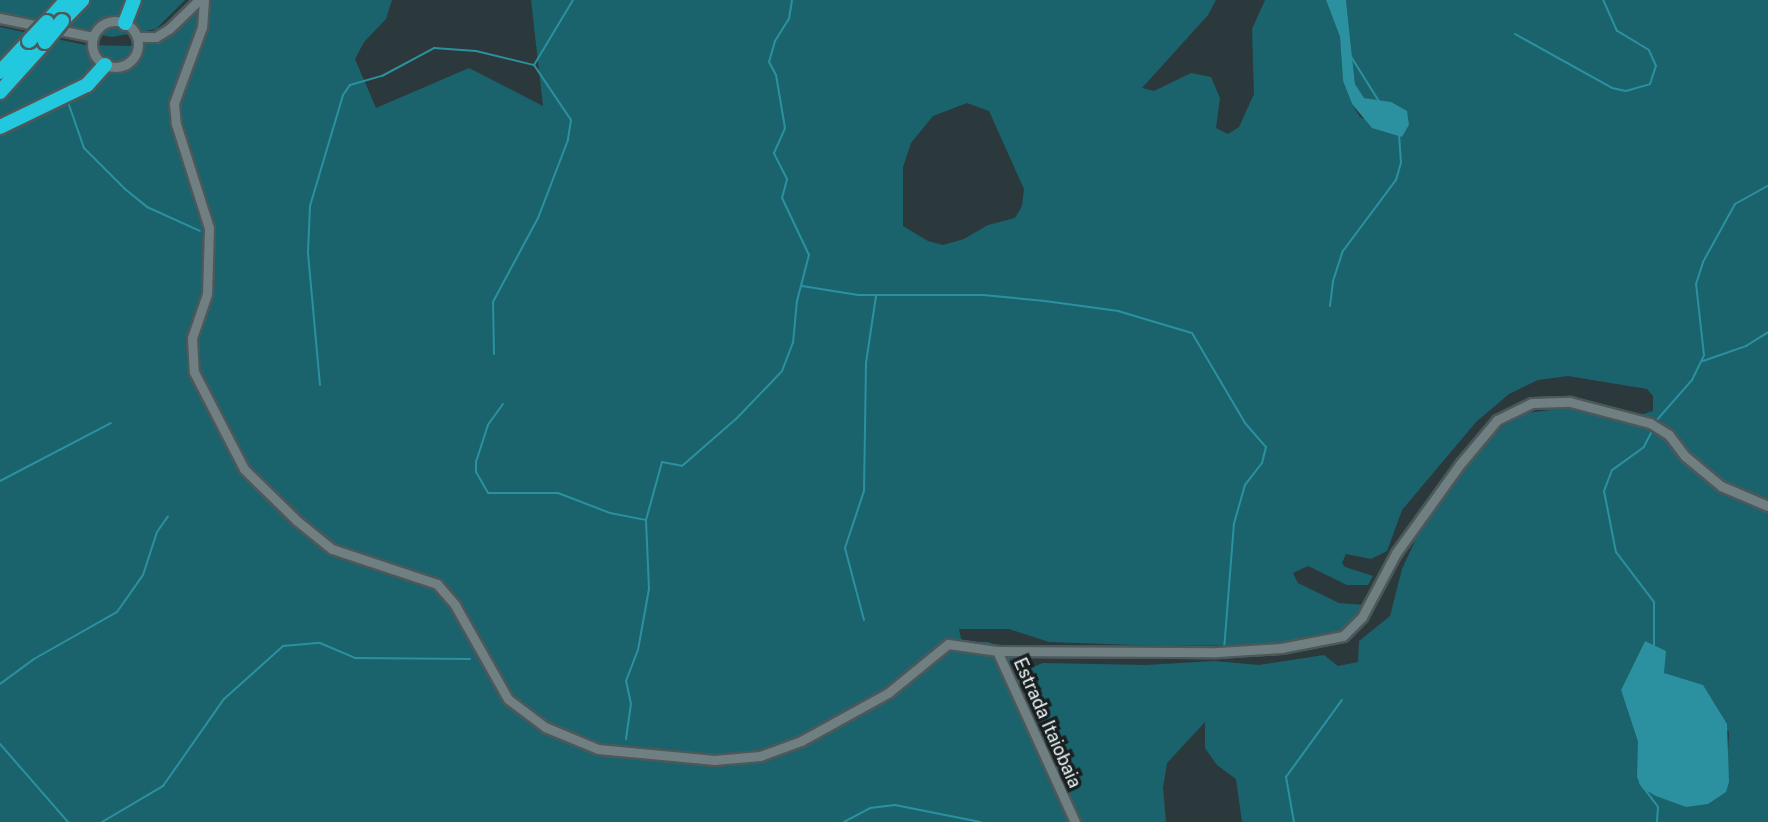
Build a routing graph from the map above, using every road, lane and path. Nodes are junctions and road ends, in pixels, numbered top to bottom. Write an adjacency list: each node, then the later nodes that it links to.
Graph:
1 (67, 0): 10 (highway, bridge)
2 (82, 0): 11 (highway, bridge)
3 (134, 0): 6 (highway)
4 (201, 0): 8 (street); 14 (street, Estrada Itaiobaia)
5 (0, 18): 7 (street)
6 (125, 23): 7 (street); 8 (street)
7 (93, 37): 9 (street)
8 (137, 37): 9 (street)
9 (105, 65): 12 (highway)
10 (0, 72)
11 (0, 92)
12 (0, 127)
13 (1768, 506): 14 (street)
14 (997, 650): 15 (street, Estrada Itaiobaia)
15 (1075, 822)

